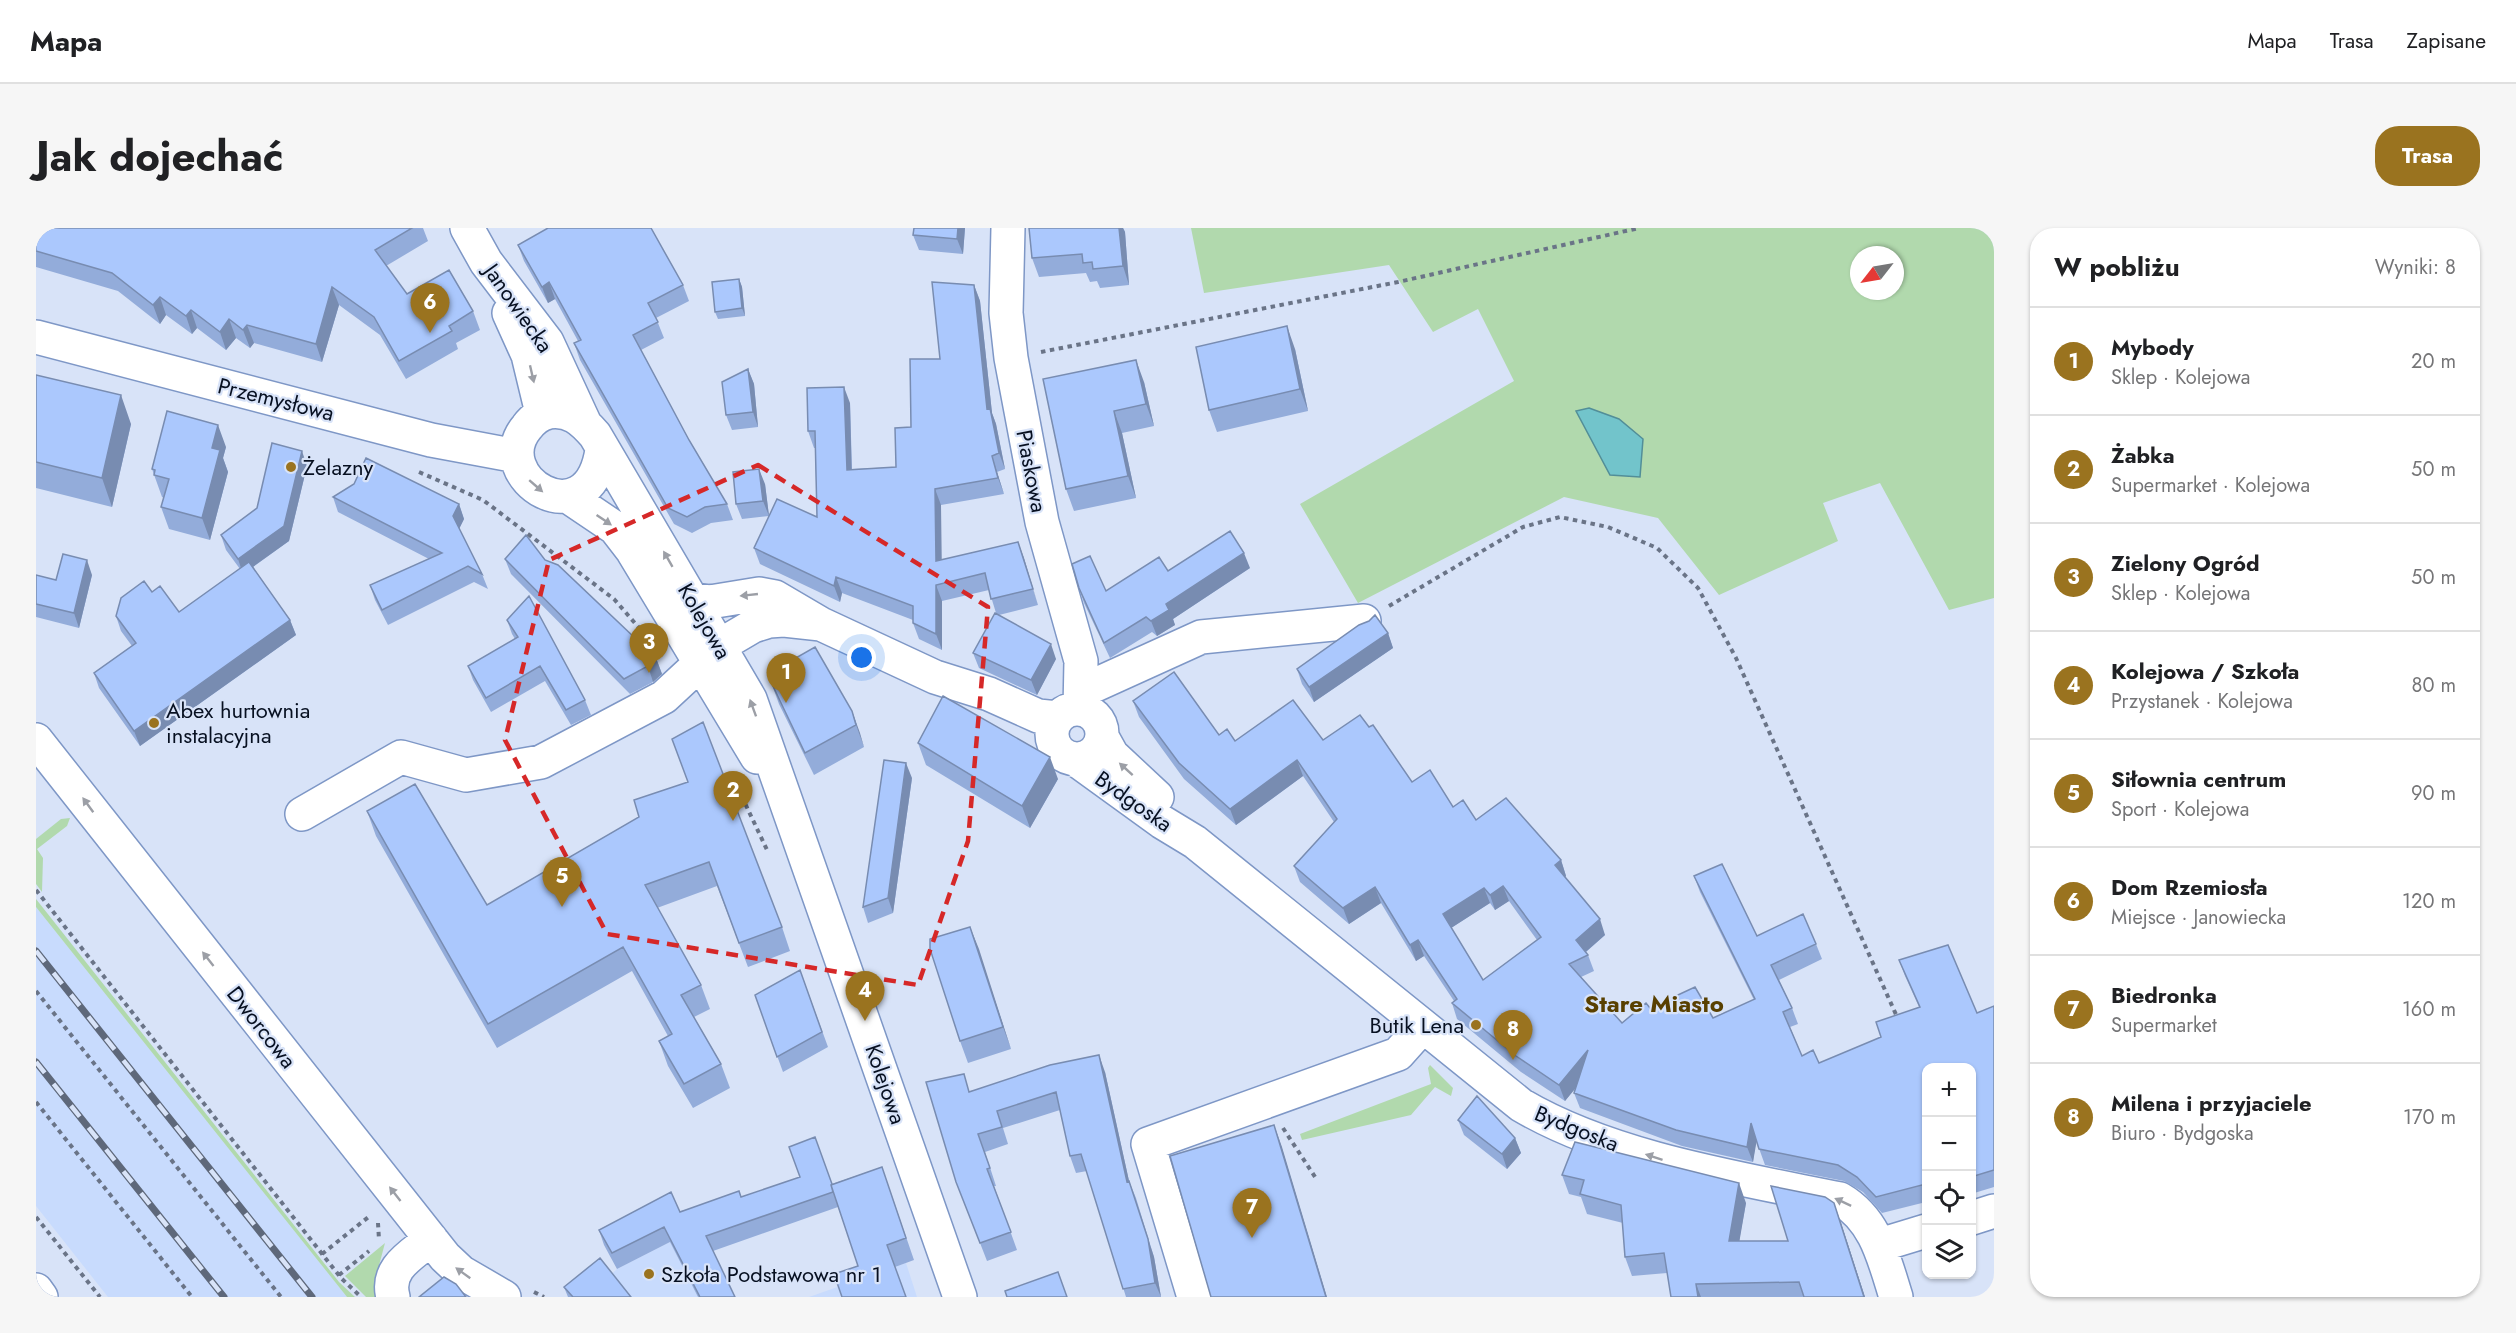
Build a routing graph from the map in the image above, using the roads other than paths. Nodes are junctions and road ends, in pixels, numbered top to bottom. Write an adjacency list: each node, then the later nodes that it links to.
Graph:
1 (467, 228): 3 (street, Janowiecka)
2 (1008, 228): 15 (street, Piaskowa)
3 (486, 262): 5 (street, one-way to 5); 6 (street, Janowiecka)
4 (36, 338): 8 (street, Przemysłowa)
5 (542, 413): 6 (street); 8 (street)
6 (584, 422): 7 (street)
7 (602, 450): 9 (street); 10 (street, Kolejowa, one-way to 7)
8 (517, 456): 9 (street, one-way to 9)
9 (569, 496): 13 (street, Kolejowa, one-way to 13)
10 (693, 600): 12 (street, Bydgoska, one-way to 10); 13 (street, Kolejowa)
11 (1364, 621): 15 (street)
12 (821, 624): 13 (street, Bydgoska); 14 (street, Bydgoska)
13 (709, 654): 19 (street, Bydgoska); 31 (street, Kolejowa)
14 (935, 677): 15 (street, Bydgoska); 18 (street, Bydgoska)
15 (1074, 706): 16 (street); 18 (street)
16 (1102, 737): 18 (street); 20 (street, Bydgoska, one-way to 16)
17 (36, 740): 25 (street, Dworcowa, one-way to 17)
18 (1066, 755): 20 (street, Bydgoska)
19 (302, 814)
20 (1195, 842): 21 (street, Bydgoska)
21 (1423, 1026): 26 (street, Bydgoska, one-way to 21); 32 (street)
22 (1994, 1211): 23 (street)
23 (1976, 1216)
24 (1922, 1232): 26 (street)
25 (431, 1239): 29 (street); 30 (street, Dworcowa, one-way to 25)
26 (1880, 1245): 33 (street, Bydgoska)
27 (36, 1290): 28 (street)
28 (41, 1297)
29 (393, 1297)
30 (504, 1297)
31 (960, 1297)
32 (1194, 1297)
33 (1896, 1297)

